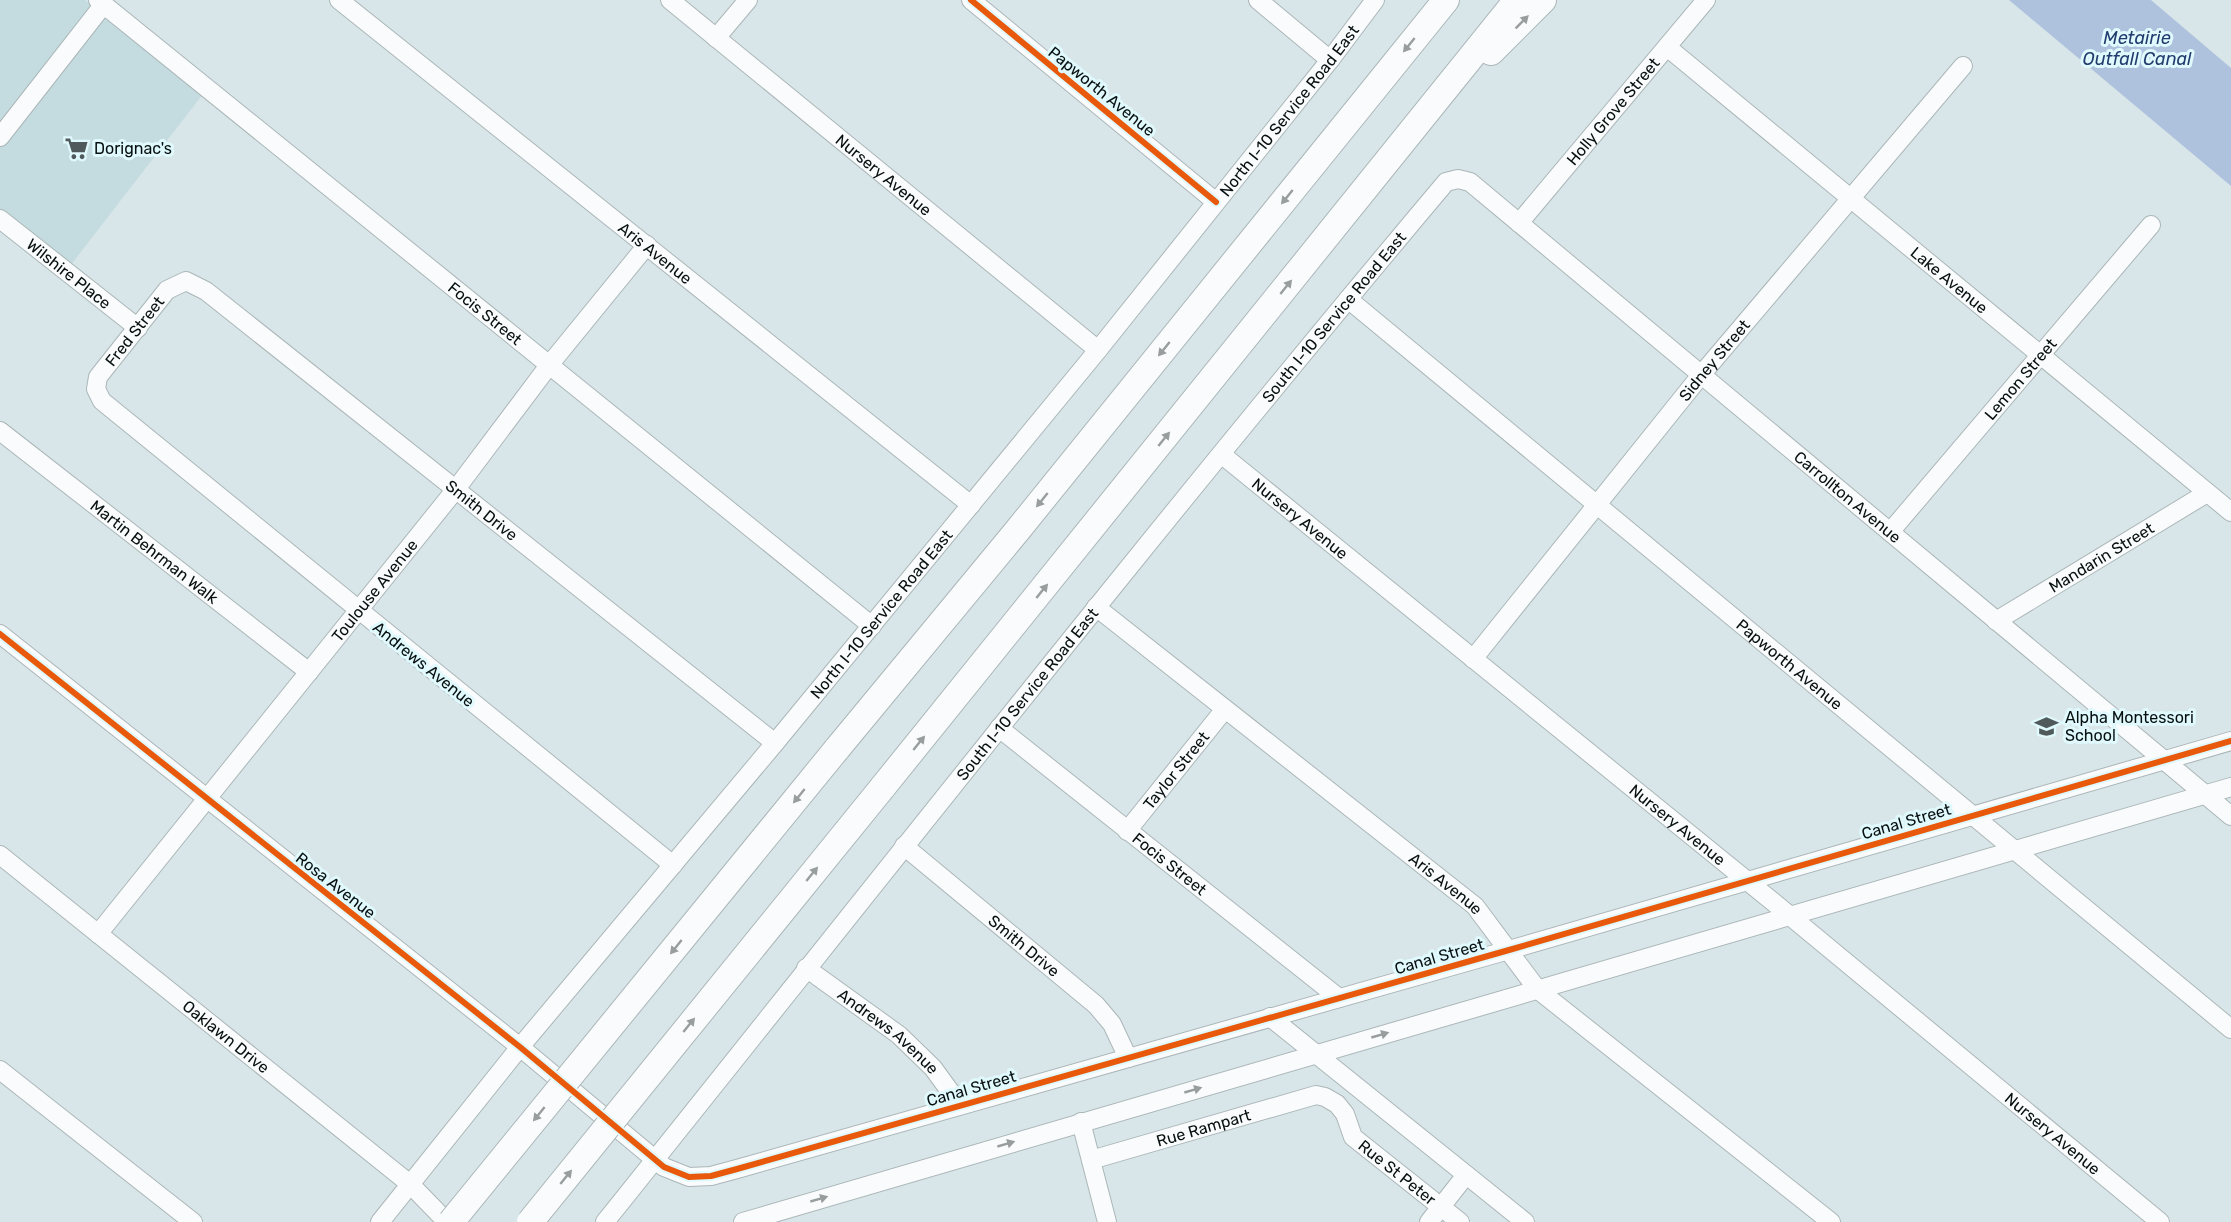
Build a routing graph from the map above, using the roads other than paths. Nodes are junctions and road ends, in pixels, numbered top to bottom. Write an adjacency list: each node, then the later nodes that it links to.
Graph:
1 (339, 0): 24 (street, Aris Avenue)
2 (670, 0): 12 (street, Nursery Avenue)
3 (748, 0): 12 (street)
4 (971, 0): 20 (street, Papworth Avenue)
5 (1258, 0): 14 (street)
6 (1375, 0): 14 (street, North I-10 Service Road East)
7 (1446, 0): 87 (highway, one-way to 87, bridge)
8 (1517, 0): 16 (highway)
9 (1543, 0): 16 (highway, one-way to 9)
10 (1706, 0): 13 (street, Holly Grove Street)
11 (101, 2): 17 (street); 30 (street, Focis Street)
12 (716, 38): 28 (street, Nursery Avenue)
13 (1667, 47): 19 (street, Lake Avenue); 22 (street, Holly Grove Street)
14 (1330, 60): 20 (street, North I-10 Service Road East)
15 (1963, 66): 19 (street, Sidney Street)
16 (1433, 105): 88 (highway, one-way to 16, bridge)
17 (0, 137)
18 (1462, 180): 22 (street, Carrollton Avenue); 26 (street, South I-10 Service Road East)
19 (1851, 200): 29 (street, Lake Avenue); 31 (street, Sidney Street)
20 (1216, 202): 28 (street, North I-10 Service Road East)
21 (0, 219): 27 (street, Wilshire Place)
22 (1519, 223): 31 (street, Carrollton Avenue)
23 (2151, 225): 29 (street, Lemon Street)
24 (647, 245): 30 (street, Toulouse Avenue); 37 (street, Aris Avenue)
25 (186, 281): 27 (street, Fred Street); 35 (street, Smith Drive)
26 (1348, 299): 34 (street, South I-10 Service Road East); 38 (street, Papworth Avenue)
27 (138, 328): 32 (street, Fred Street)
28 (1098, 350): 37 (street, North I-10 Service Road East)
29 (2039, 355): 36 (street, Lake Avenue); 40 (street, Lemon Street)
30 (550, 364): 35 (street, Toulouse Avenue); 44 (street, Focis Street)
31 (1701, 375): 38 (street, Sidney Street); 40 (street, Carrollton Avenue)
32 (96, 389): 42 (street, Andrews Avenue)
33 (0, 431): 47 (street, Martin Behrman Walk)
34 (1221, 454): 41 (street, South I-10 Service Road East); 46 (street, Nursery Avenue)
35 (456, 489): 42 (street, Toulouse Avenue); 51 (street, Smith Drive)
36 (2207, 493): 39 (street, Lake Avenue); 43 (street, Mandarin Street)
37 (971, 505): 44 (street, North I-10 Service Road East)
38 (1596, 506): 46 (street, Sidney Street); 56 (street, Papworth Avenue)
39 (2231, 512)
40 (1890, 532): 43 (street, Carrollton Avenue)
41 (1096, 607): 48 (street, Aris Avenue); 49 (street, South I-10 Service Road East)
42 (358, 611): 47 (street, Toulouse Avenue); 62 (street, Andrews Avenue)
43 (1996, 621): 52 (street, Carrollton Avenue)
44 (872, 626): 51 (street, North I-10 Service Road East)
45 (0, 634): 55 (street, Rosa Avenue)
46 (1473, 659): 63 (street, Nursery Avenue)
47 (309, 672): 55 (street, Toulouse Avenue)
48 (1225, 709): 58 (street, Taylor Street); 66 (street, Aris Avenue)
49 (999, 728): 58 (street, Focis Street); 59 (street, South I-10 Service Road East)
50 (2231, 741): 52 (street, Canal Street)
51 (776, 743): 62 (street, North I-10 Service Road East)
52 (2164, 761): 54 (street, Carrollton Avenue); 56 (street, Canal Street)
53 (2231, 787): 54 (street)
54 (2205, 795): 57 (street, Carrollton Avenue); 60 (street)
55 (206, 800): 65 (street, Toulouse Avenue); 72 (street, Rosa Avenue)
56 (1974, 816): 60 (street, Papworth Avenue); 63 (street, Canal Street)
57 (2231, 816)
58 (1127, 831): 69 (street, Focis Street)
59 (904, 846): 67 (street, South I-10 Service Road East); 74 (street, Smith Drive)
60 (2015, 850): 64 (street); 71 (street, Papworth Avenue)
61 (0, 855): 65 (street, Oaklawn Drive)
62 (673, 865): 72 (street, North I-10 Service Road East)
63 (1747, 881): 64 (street, Nursery Avenue); 66 (street, Canal Street)
64 (1789, 916): 68 (street); 97 (street, Nursery Avenue)
65 (98, 934): 82 (street, Oaklawn Drive)
66 (1509, 950): 68 (street, Aris Avenue); 69 (street, Canal Street)
67 (806, 968): 77 (street, Andrews Avenue); 79 (street, South I-10 Service Road East)
68 (1538, 989): 73 (street, one-way to 68); 96 (street, Aris Avenue)
69 (1339, 998): 70 (street, Canal Street)
70 (1270, 1017): 73 (street); 74 (street, Canal Street)
71 (2231, 1029)
72 (520, 1047): 79 (street, Rosa Avenue); 82 (street, North I-10 Service Road East)
73 (1315, 1054): 78 (street, one-way to 73); 81 (street)
74 (1128, 1058): 77 (street, Canal Street)
75 (0, 1070): 85 (street)
76 (1316, 1095): 80 (street, Rue Rampart); 83 (street, Rue St Peter)
77 (960, 1105): 79 (street, Canal Street)
78 (1081, 1122): 80 (street); 84 (street, one-way to 78)
79 (655, 1159): 89 (street, South I-10 Service Road East)
80 (1091, 1160): 92 (street)
81 (1466, 1175): 83 (street); 95 (street)
82 (410, 1184): 86 (street, North I-10 Service Road East); 87 (street, Oaklawn Drive)
83 (1441, 1207): 93 (street); 94 (street, Rue St Peter)
84 (780, 1210): 90 (street); 91 (street)
85 (193, 1222)
86 (380, 1222)
87 (449, 1222)
88 (530, 1222)
89 (605, 1222)
90 (743, 1222)
91 (794, 1222)
92 (1107, 1222)
93 (1429, 1222)
94 (1460, 1222)
95 (1525, 1222)
96 (1831, 1222)
97 (2160, 1222)

